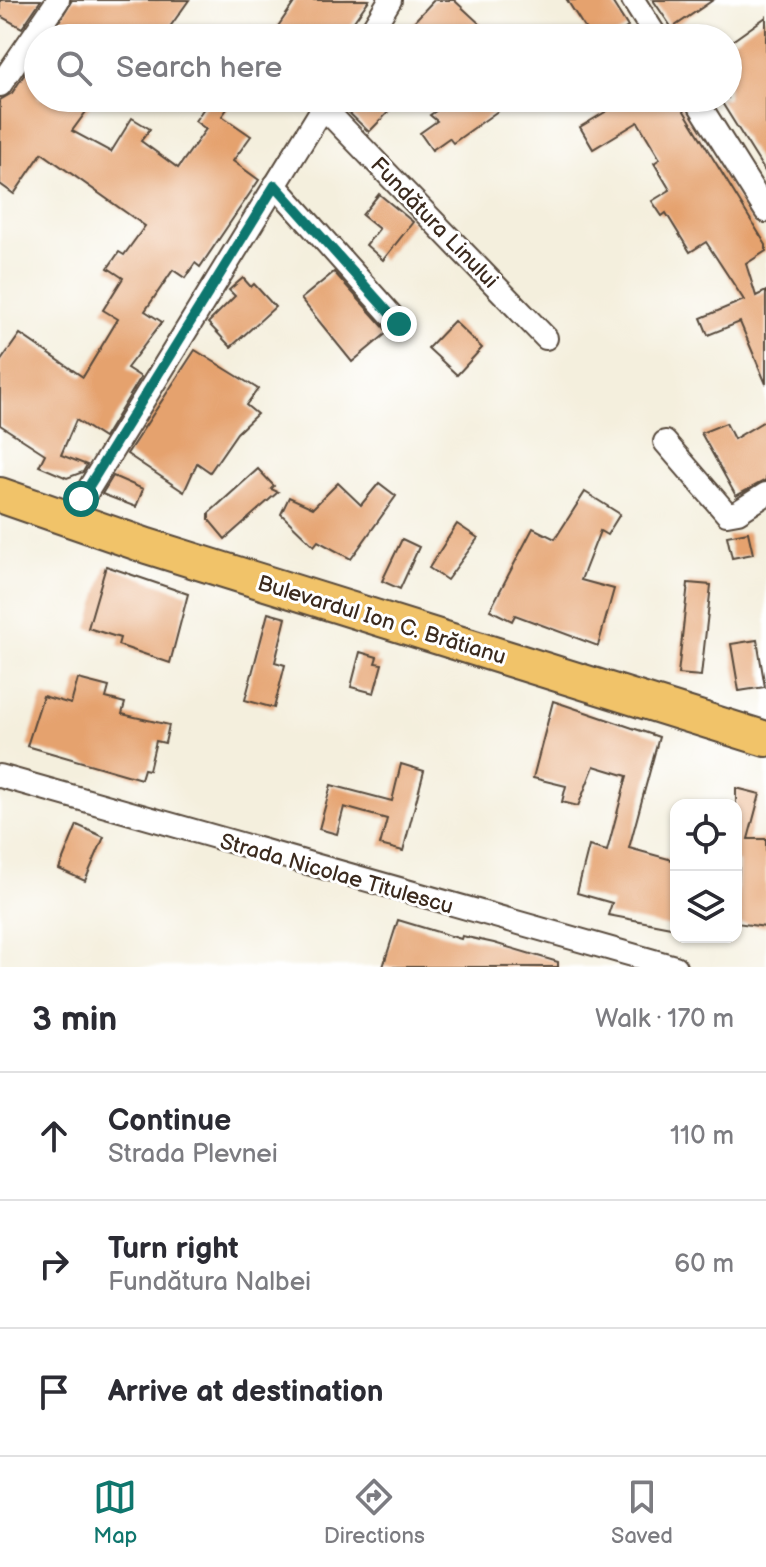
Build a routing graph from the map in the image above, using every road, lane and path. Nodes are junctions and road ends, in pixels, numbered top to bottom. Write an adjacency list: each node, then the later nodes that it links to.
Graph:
1 (58, 0): 4 (street)
2 (390, 0): 5 (street)
3 (633, 0): 6 (street)
4 (42, 24)
5 (375, 24)
6 (648, 24)
7 (24, 50): 8 (street)
8 (0, 85)
9 (320, 112): 12 (street)
10 (334, 112): 15 (street, Fundătura Linului)
11 (704, 112): 13 (street)
12 (275, 185): 14 (street); 19 (street)
13 (766, 211)
14 (399, 324)
15 (546, 338)
16 (665, 442): 17 (street)
17 (766, 494)
18 (0, 495): 19 (main road, Bulevardul Ion C. Brătianu)
19 (69, 521): 20 (main road, Bulevardul Ion C. Brătianu)
20 (766, 739)
21 (0, 776): 22 (street, Strada Nicolae Titulescu)
22 (675, 967)

